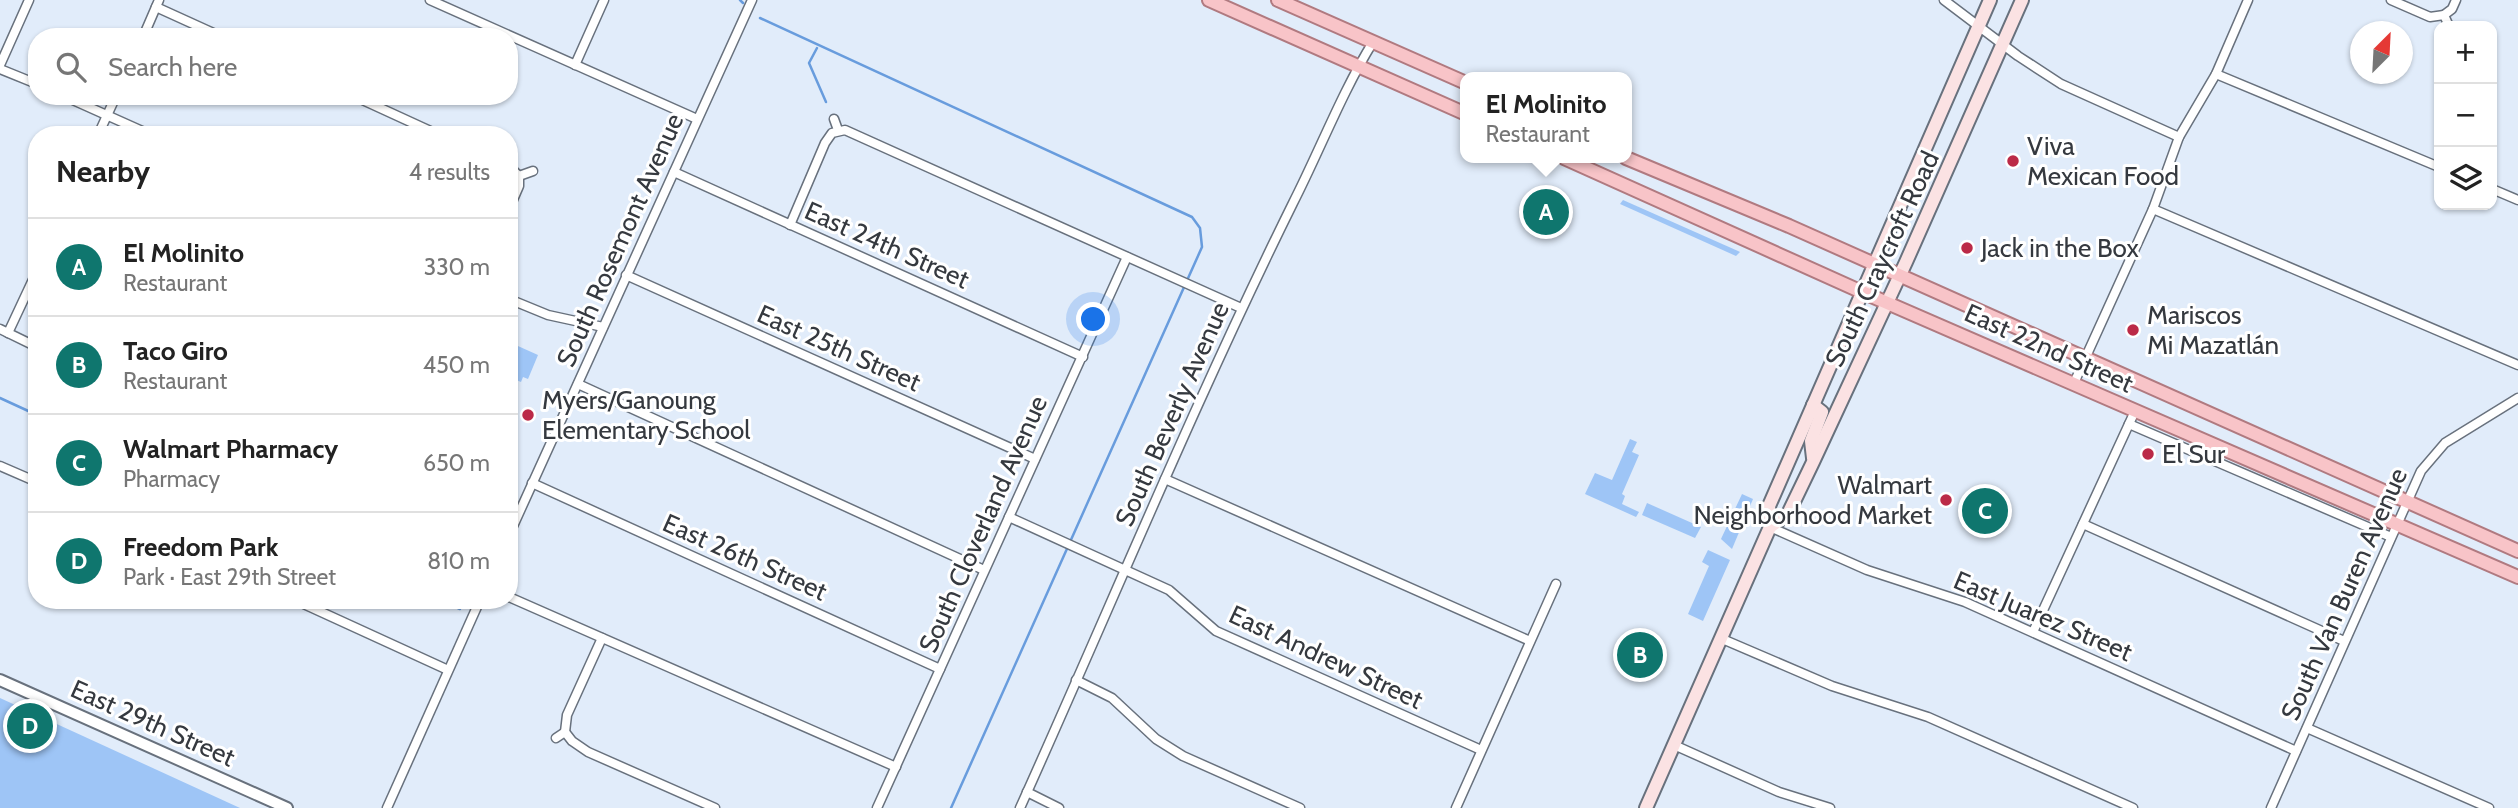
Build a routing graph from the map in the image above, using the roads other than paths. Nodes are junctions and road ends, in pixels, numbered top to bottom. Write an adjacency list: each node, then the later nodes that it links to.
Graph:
1 (29, 0): 23 (street)
2 (430, 0): 17 (street)
3 (604, 0): 21 (street)
4 (752, 0): 32 (street, South Rosemont Avenue)
5 (1209, 0): 22 (main road)
6 (1278, 0): 19 (main road)
7 (1944, 0): 14 (street)
8 (1990, 0): 14 (main road, South Craycroft Road)
9 (2022, 0): 20 (main road, South Craycroft Road)
10 (2248, 0): 24 (street)
11 (2392, 0): 12 (street)
12 (2456, 0)
13 (158, 4): 15 (street); 16 (street)
14 (1979, 25): 20 (street); 51 (main road, South Craycroft Road)
15 (147, 28)
16 (205, 28)
17 (492, 28)
18 (518, 39): 21 (street)
19 (1373, 41): 22 (street, South Beverly Avenue); 26 (main road)
20 (2003, 45): 38 (street); 53 (main road, South Craycroft Road)
21 (575, 65): 32 (street)
22 (1358, 66): 30 (main road); 58 (street, South Beverly Avenue)
23 (0, 67): 25 (street)
24 (2216, 74): 38 (street); 41 (street)
25 (28, 80)
26 (1460, 81)
27 (84, 105): 31 (street)
28 (112, 105): 31 (street)
29 (374, 105): 36 (street)
30 (1460, 112)
31 (107, 115): 34 (street); 35 (street)
32 (697, 119): 43 (street, South Rosemont Avenue)
33 (834, 119): 37 (street)
34 (102, 126)
35 (131, 126)
36 (419, 126)
37 (839, 130): 49 (street); 50 (street)
38 (2179, 138): 48 (street)
39 (1632, 161): 51 (main road, East 22nd Street)
40 (1575, 163): 55 (main road, East 22nd Street)
41 (2434, 165)
42 (533, 171): 44 (street)
43 (674, 172): 49 (street, East 24th Street); 52 (street, South Rosemont Avenue)
44 (519, 176): 45 (street)
45 (518, 188)
46 (2497, 191): 47 (street)
47 (2518, 200)
48 (2153, 209): 63 (street); 64 (street)
49 (790, 225): 62 (street, East 24th Street)
50 (1127, 257): 58 (street); 62 (street, South Cloverland Avenue)
51 (1874, 264): 53 (main road, East 22nd Street); 55 (main road, South Craycroft Road)
52 (626, 275): 59 (street, South Rosemont Avenue); 71 (street, East 25th Street)
53 (1900, 276): 57 (main road, South Craycroft Road); 63 (main road, East 22nd Street)
54 (28, 287): 60 (street)
55 (1862, 292): 57 (main road, East 22nd Street); 68 (main road, South Craycroft Road)
56 (518, 303): 59 (street)
57 (1888, 303): 65 (main road, East 22nd Street); 72 (main road, South Craycroft Road)
58 (1241, 308): 75 (street, South Beverly Avenue)
59 (603, 327): 66 (street, South Rosemont Avenue)
60 (4, 331): 61 (street)
61 (28, 343)
62 (1083, 357): 71 (street, South Cloverland Avenue)
63 (2084, 359): 65 (street); 77 (main road, East 22nd Street)
64 (2518, 365)
65 (2074, 383): 69 (main road, East 22nd Street)
66 (578, 384): 76 (street, South Rosemont Avenue); 85 (street)
67 (2518, 398): 77 (street, South Van Buren Avenue)
68 (1813, 405): 72 (main road); 82 (main road, South Craycroft Road)
69 (2135, 411): 70 (street); 81 (main road, East 22nd Street)
70 (2129, 424): 80 (street); 83 (street, East 22nd Street)
71 (1035, 459): 79 (street, South Cloverland Avenue)
72 (1813, 462): 82 (main road, South Craycroft Road)
73 (0, 466): 74 (street)
74 (28, 478)
75 (1165, 479): 86 (street, South Beverly Avenue); 95 (street)
76 (532, 483): 78 (street, South Rosemont Avenue); 97 (street, East 26th Street)
77 (2406, 502): 81 (street, South Van Buren Avenue); 84 (main road, East 22nd Street)
78 (518, 515)
79 (1009, 517): 85 (street, South Cloverland Avenue); 86 (street, East Andrew Street)
80 (2083, 524): 92 (street); 96 (street)
81 (2397, 524): 83 (street, South Van Buren Avenue); 87 (main road, East 22nd Street)
82 (1770, 527): 92 (street, East Juarez Street); 94 (main road, South Craycroft Road)
83 (2391, 537): 96 (street, South Van Buren Avenue)
84 (2518, 551)
85 (984, 570): 97 (street, South Cloverland Avenue)
86 (1126, 570): 100 (street, South Beverly Avenue); 105 (street, East Andrew Street)
87 (2518, 577)
88 (1556, 584): 95 (street)
89 (518, 601): 93 (street)
90 (315, 609): 98 (street)
91 (476, 609): 98 (street)
92 (2034, 632): 106 (street, East Juarez Street)
93 (602, 638): 102 (street); 107 (street)
94 (1720, 638): 104 (main road, South Craycroft Road); 119 (street)
95 (1530, 641): 105 (street)
96 (2344, 641): 101 (street, South Van Buren Avenue)
97 (940, 669): 107 (street, South Cloverland Avenue)
98 (448, 670): 110 (street)
99 (0, 680): 109 (street, East 29th Street)
100 (1076, 680): 108 (street, South Beverly Avenue); 115 (street)
101 (2307, 728): 106 (street, South Van Buren Avenue); 121 (street)
102 (565, 732): 103 (street); 111 (street)
103 (556, 738)
104 (1674, 745): 117 (main road, South Craycroft Road); 118 (street)
105 (1481, 750): 116 (street)
106 (2296, 751): 120 (street, South Van Buren Avenue)
107 (896, 767): 112 (street, South Cloverland Avenue)
108 (1027, 792): 113 (street, South Beverly Avenue); 114 (street)
109 (287, 808)
110 (387, 808)
111 (715, 808)
112 (877, 808)
113 (1020, 808)
114 (1059, 808)
115 (1300, 808)
116 (1456, 808)
117 (1646, 808)
118 (1830, 808)
119 (2133, 808)
120 (2271, 808)
121 (2488, 808)

